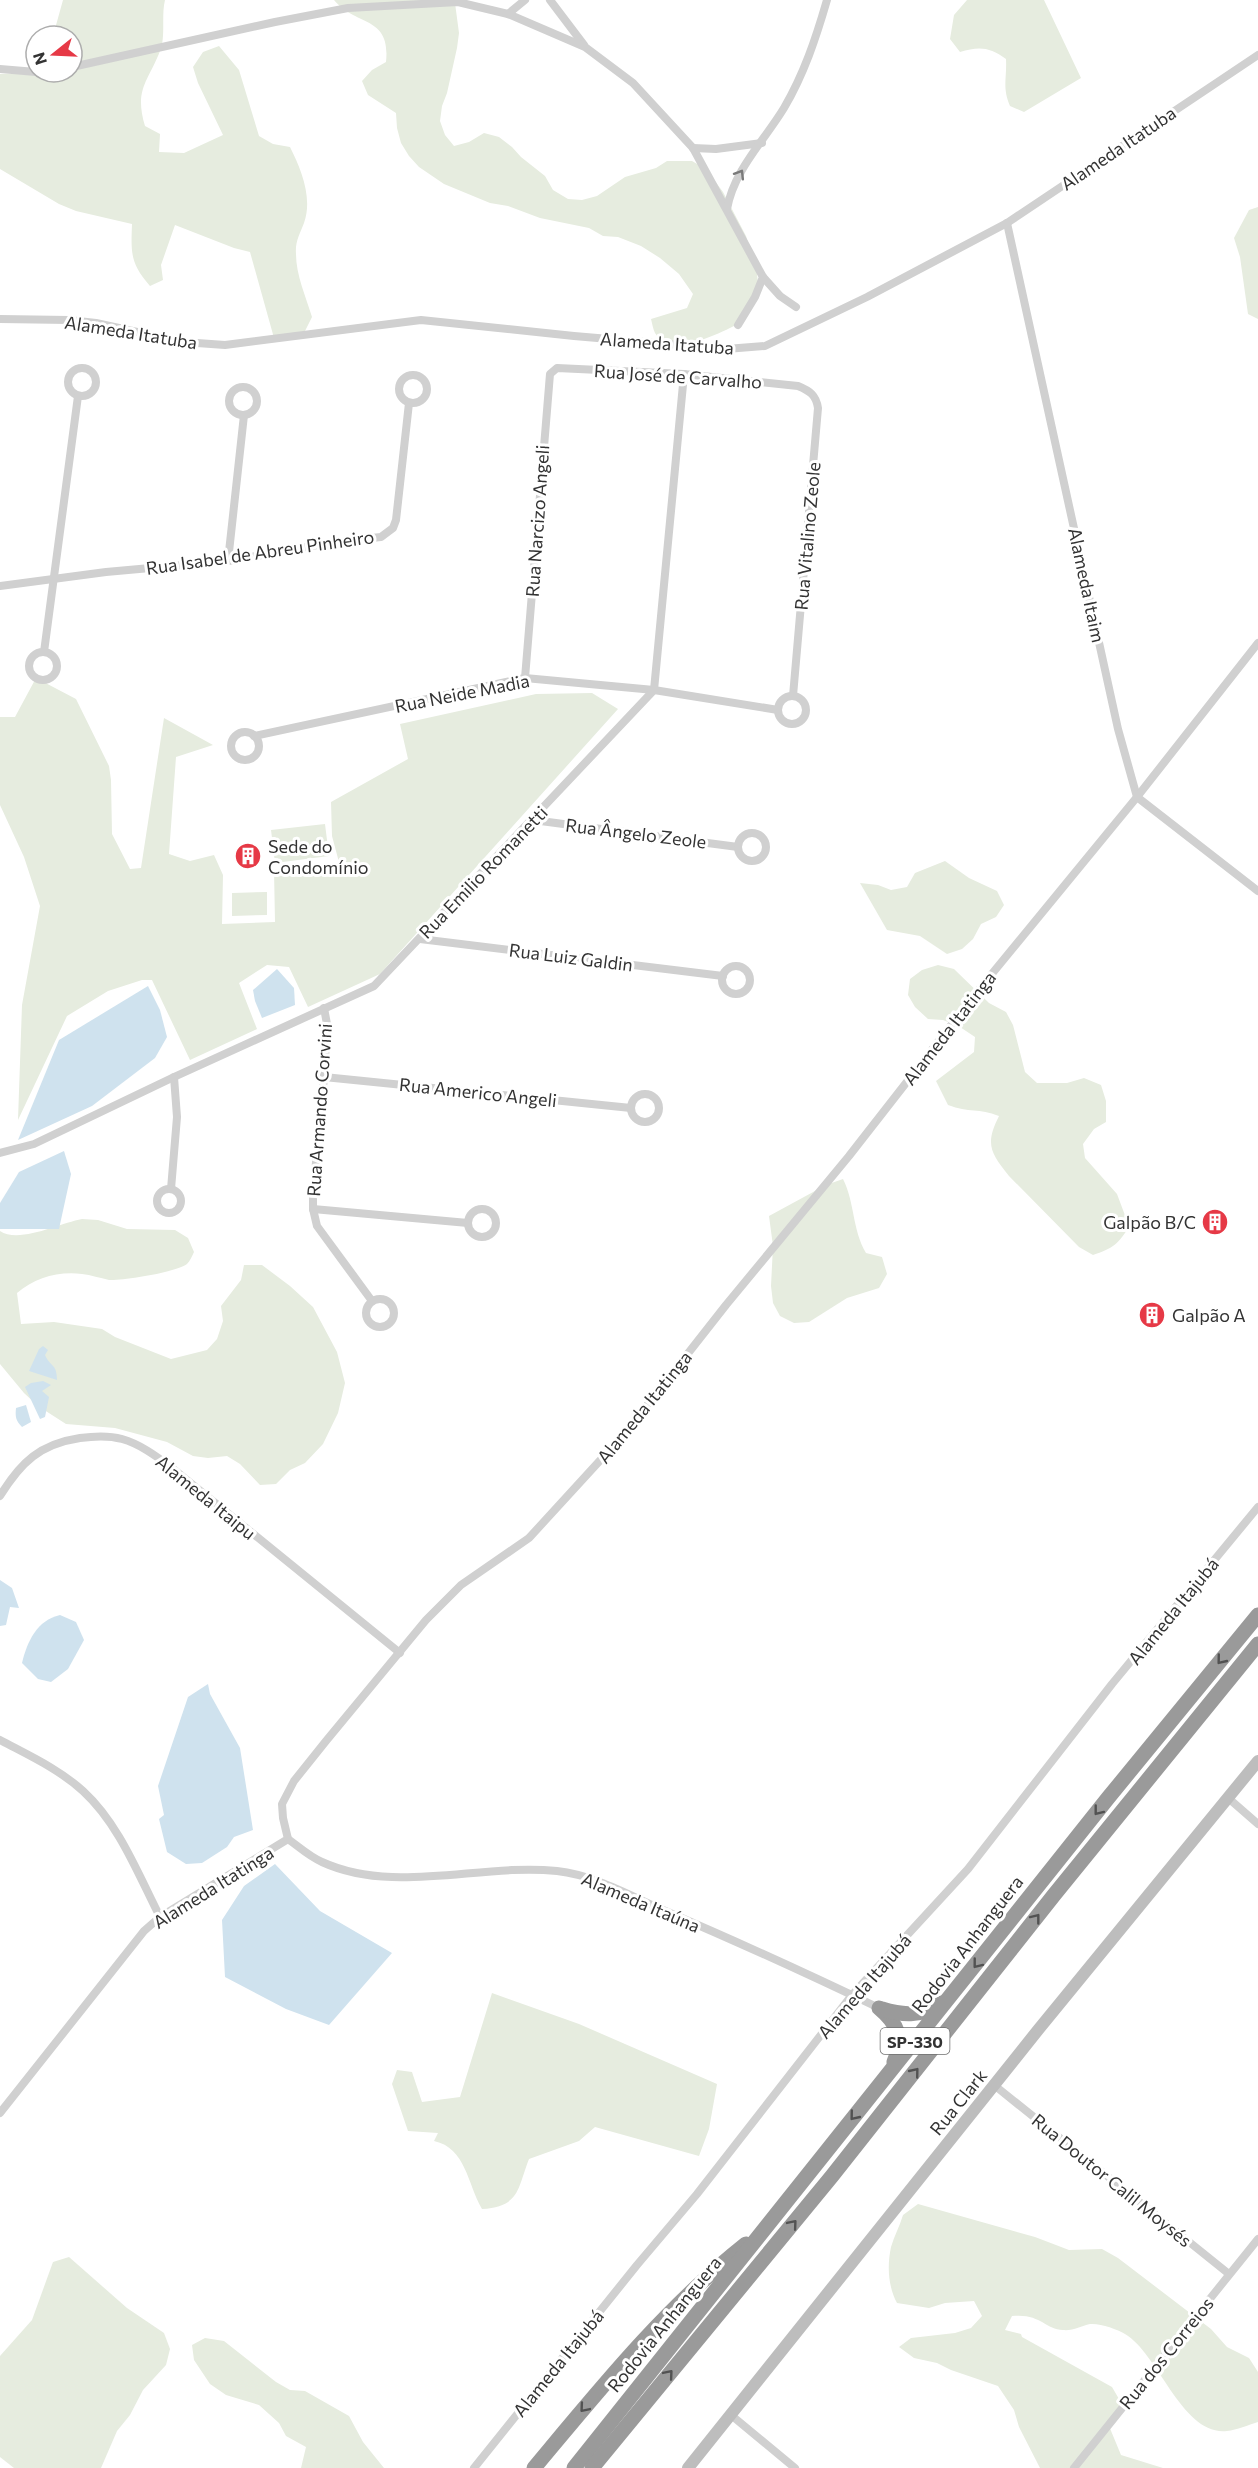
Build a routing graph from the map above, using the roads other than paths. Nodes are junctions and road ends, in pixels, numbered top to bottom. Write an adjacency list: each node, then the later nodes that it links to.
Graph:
1 (525, 0): 4 (street)
2 (550, 0): 5 (street)
3 (827, 0): 10 (street)
4 (508, 14): 5 (street); 7 (street)
5 (585, 46): 11 (street)
6 (1258, 55): 13 (street, Alameda Itatuba)
7 (84, 64)
8 (0, 69): 9 (street)
9 (24, 71)
10 (762, 143): 11 (street); 12 (street, one-way to 10)
11 (693, 148): 12 (street)
12 (727, 209): 14 (street)
13 (1007, 223): 16 (street, Alameda Itatuba); 34 (street, Alameda Itaim)
14 (763, 277): 15 (street); 17 (street)
15 (796, 307)
16 (0, 319)
17 (738, 325)
18 (557, 368): 19 (street, Rua José de Carvalho); 29 (street, Rua Narcizo Angeli)
19 (684, 374): 20 (street, Rua José de Carvalho); 30 (street)
20 (798, 386): 31 (street, Rua Vitalino Zeole)
21 (78, 396): 25 (street)
22 (409, 403): 24 (street, Rua Isabel de Abreu Pinheiro)
23 (244, 415): 24 (street)
24 (228, 561): 25 (street, Rua Isabel de Abreu Pinheiro)
25 (53, 580): 26 (street, Rua Isabel de Abreu Pinheiro); 28 (street)
26 (0, 586)
27 (1258, 643): 34 (street, Alameda Itatinga)
28 (44, 652)
29 (525, 678): 30 (street, Rua Neide Madia); 33 (street, Rua Neide Madia)
30 (654, 690): 32 (street, Rua Neide Madia); 35 (street, Rua Emilio Romanetti)
31 (793, 696): 32 (street); 32 (street, Rua Vitalino Zeole)
32 (778, 710)
33 (254, 735)
34 (1137, 797): 37 (street); 53 (street, Alameda Itatinga)
35 (533, 820): 36 (street, Rua Ângelo Zeole); 38 (street, Rua Emilio Romanetti)
36 (738, 847)
37 (1258, 891)
38 (420, 939): 39 (street, Rua Luiz Galdin); 40 (street, Rua Emilio Romanetti)
39 (723, 975)
40 (324, 1008): 41 (street, Rua Emilio Romanetti); 42 (street, Rua Armando Corvini)
41 (174, 1077): 44 (street, Rua Emilio Romanetti); 45 (street)
42 (324, 1077): 43 (street, Rua Americo Angeli); 46 (street, Rua Armando Corvini)
43 (632, 1108)
44 (0, 1153)
45 (171, 1189)
46 (313, 1209): 47 (street); 48 (street, Rua Armando Corvini)
47 (468, 1223)
48 (372, 1301)
49 (0, 1496): 53 (street, Alameda Itaipu)
50 (1258, 1507): 60 (street, Alameda Itajubá)
51 (1258, 1615): 61 (highway, Rodovia Anhanguera / SP-330, one-way to 61)
52 (1258, 1644): 70 (highway, Rodovia Anhanguera / SP-330, one-way to 52)
53 (400, 1653): 58 (street, Alameda Itatinga)
54 (0, 1740): 59 (street)
55 (1258, 1761): 56 (street, Rua Clark)
56 (1227, 1797): 57 (street); 64 (street, Rua Clark)
57 (1258, 1824)
58 (288, 1839): 59 (street, Alameda Itatinga); 60 (street, Alameda Itaúna)
59 (160, 1917): 65 (street, Alameda Itatinga)
60 (852, 1995): 62 (street, Alameda Itaúna); 71 (street, Alameda Itajubá)
61 (949, 1998): 62 (highway); 63 (highway, Rodovia Anhanguera / SP-330)
62 (879, 2008): 63 (highway)
63 (889, 2074): 66 (highway, Rodovia Anhanguera / SP-330, one-way to 66)
64 (994, 2085): 68 (street, Rua Doutor Calil Moysés); 69 (street, Rua Clark)
65 (0, 2113)
66 (767, 2228): 72 (highway, one-way to 72); 73 (highway, Rodovia Anhanguera / SP-330)
67 (1258, 2239): 68 (street, Rua dos Correios)
68 (1229, 2274): 78 (street, Rua dos Correios)
69 (732, 2415): 76 (street, Rua Clark); 77 (street)
70 (632, 2419): 74 (highway, Rodovia Anhanguera / SP-330); 75 (highway)
71 (474, 2468)
72 (534, 2468)
73 (574, 2468)
74 (592, 2468)
75 (601, 2468)
76 (688, 2468)
77 (795, 2468)
78 (1074, 2468)

